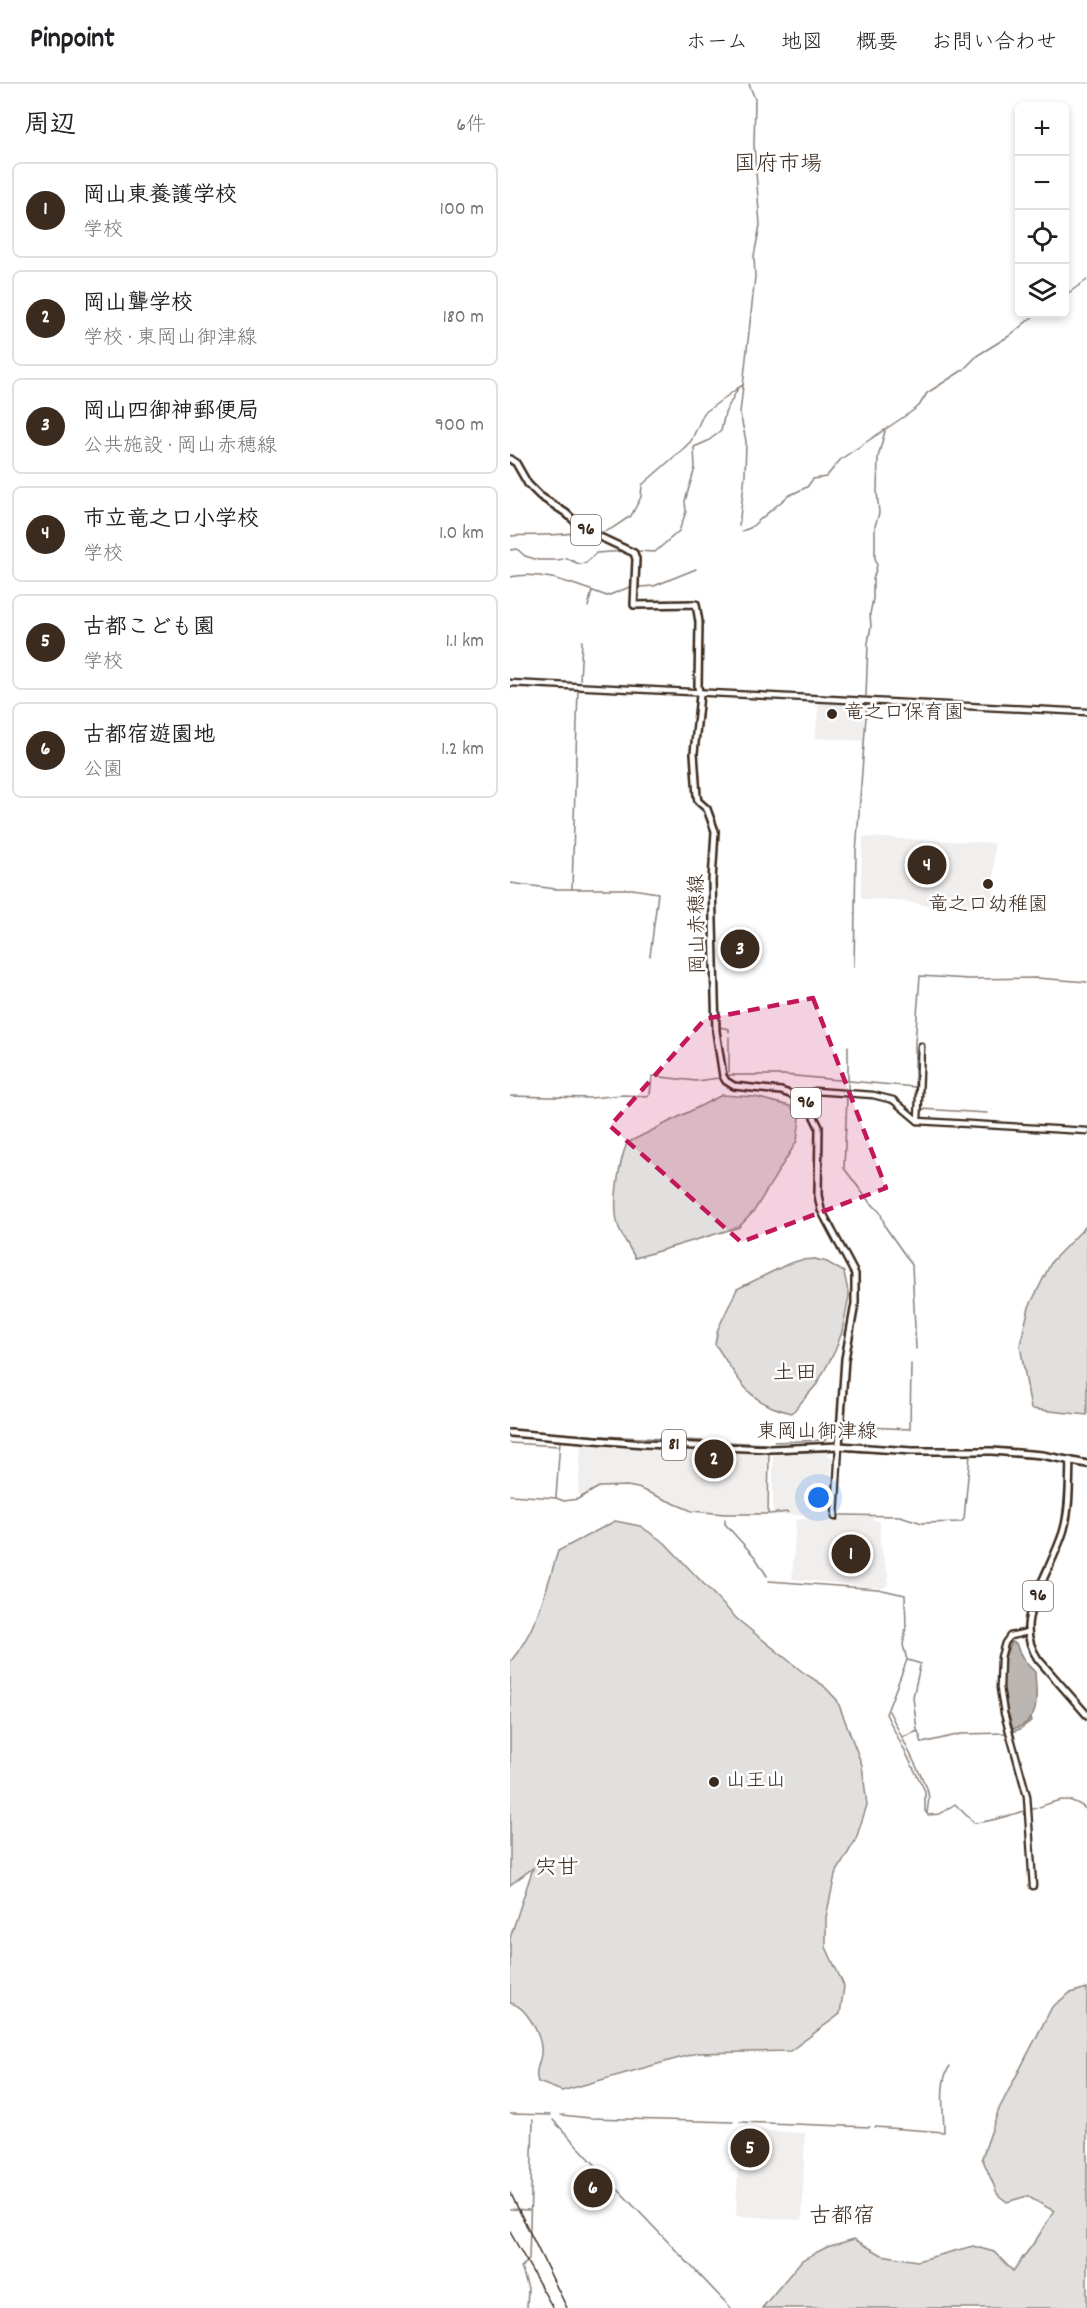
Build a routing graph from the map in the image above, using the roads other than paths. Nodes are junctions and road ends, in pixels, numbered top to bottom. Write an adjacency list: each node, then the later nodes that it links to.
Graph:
1 (510, 459): 3 (main road, 岡山赤穂線 / 96)
2 (510, 683): 3 (street)
3 (699, 692): 4 (street); 6 (main road, 岡山赤穂線 / 96)
4 (1087, 712)
5 (921, 1046): 7 (street)
6 (801, 1098): 7 (street); 10 (main road, 96)
7 (918, 1121): 8 (street)
8 (1087, 1131)
9 (510, 1432): 10 (main road, 東岡山御津線 / 81)
10 (839, 1446): 11 (main road, 東岡山御津線 / 81); 13 (street)
11 (1070, 1460): 12 (main road, 東岡山御津線 / 81); 14 (main road, 96)
12 (1087, 1464)
13 (836, 1517)
14 (1028, 1632): 15 (main road, 96); 16 (street)
15 (1087, 1715)
16 (1033, 1886)

